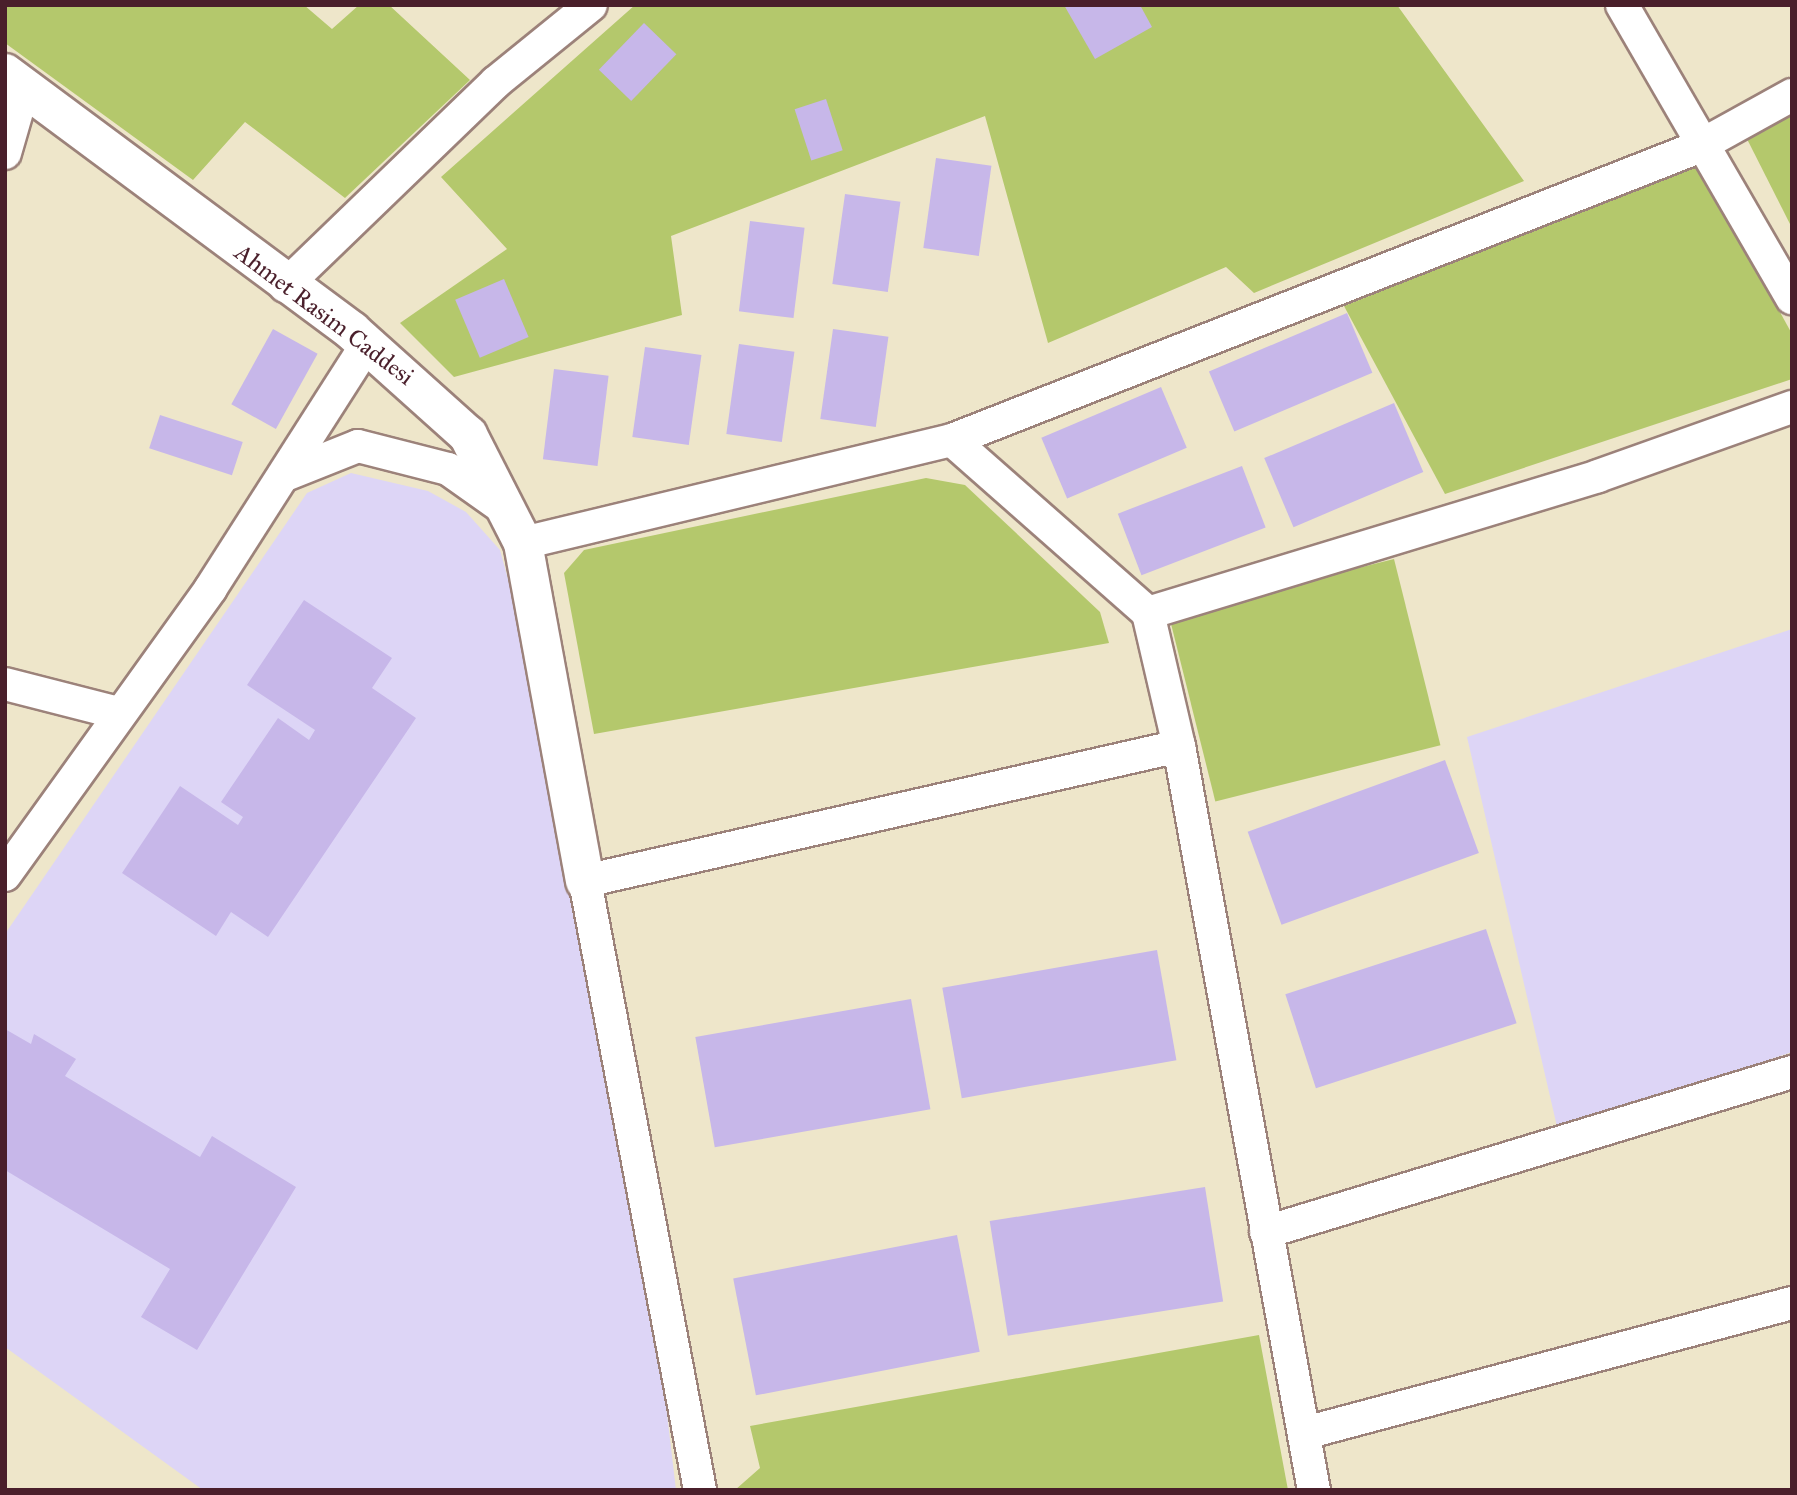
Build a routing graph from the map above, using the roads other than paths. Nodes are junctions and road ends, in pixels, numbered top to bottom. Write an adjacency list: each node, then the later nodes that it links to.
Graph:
1 (592, 5): 7 (street)
2 (1622, 5): 5 (street)
3 (15, 80): 6 (street); 7 (street, Ahmet Rasim Caddesi)
4 (1792, 94): 5 (street)
5 (1706, 142): 8 (street); 11 (street)
6 (5, 153)
7 (285, 286): 9 (street, Ahmet Rasim Caddesi)
8 (1792, 298)
9 (367, 344): 12 (street); 13 (street, Ahmet Rasim Caddesi)
10 (1792, 407): 14 (street)
11 (952, 440): 13 (street); 14 (street)
12 (288, 474): 13 (street); 16 (street)
13 (515, 527): 19 (street, Ahmet Rasim Caddesi)
14 (1148, 613): 17 (street)
15 (5, 684): 16 (street)
16 (119, 713): 18 (street)
17 (1179, 746): 19 (street); 21 (street)
18 (5, 874)
19 (585, 881): 24 (street)
20 (1792, 1072): 21 (street)
21 (1266, 1232): 23 (street)
22 (1792, 1303): 23 (street)
23 (1305, 1433): 25 (street)
24 (700, 1490)
25 (1314, 1490)

